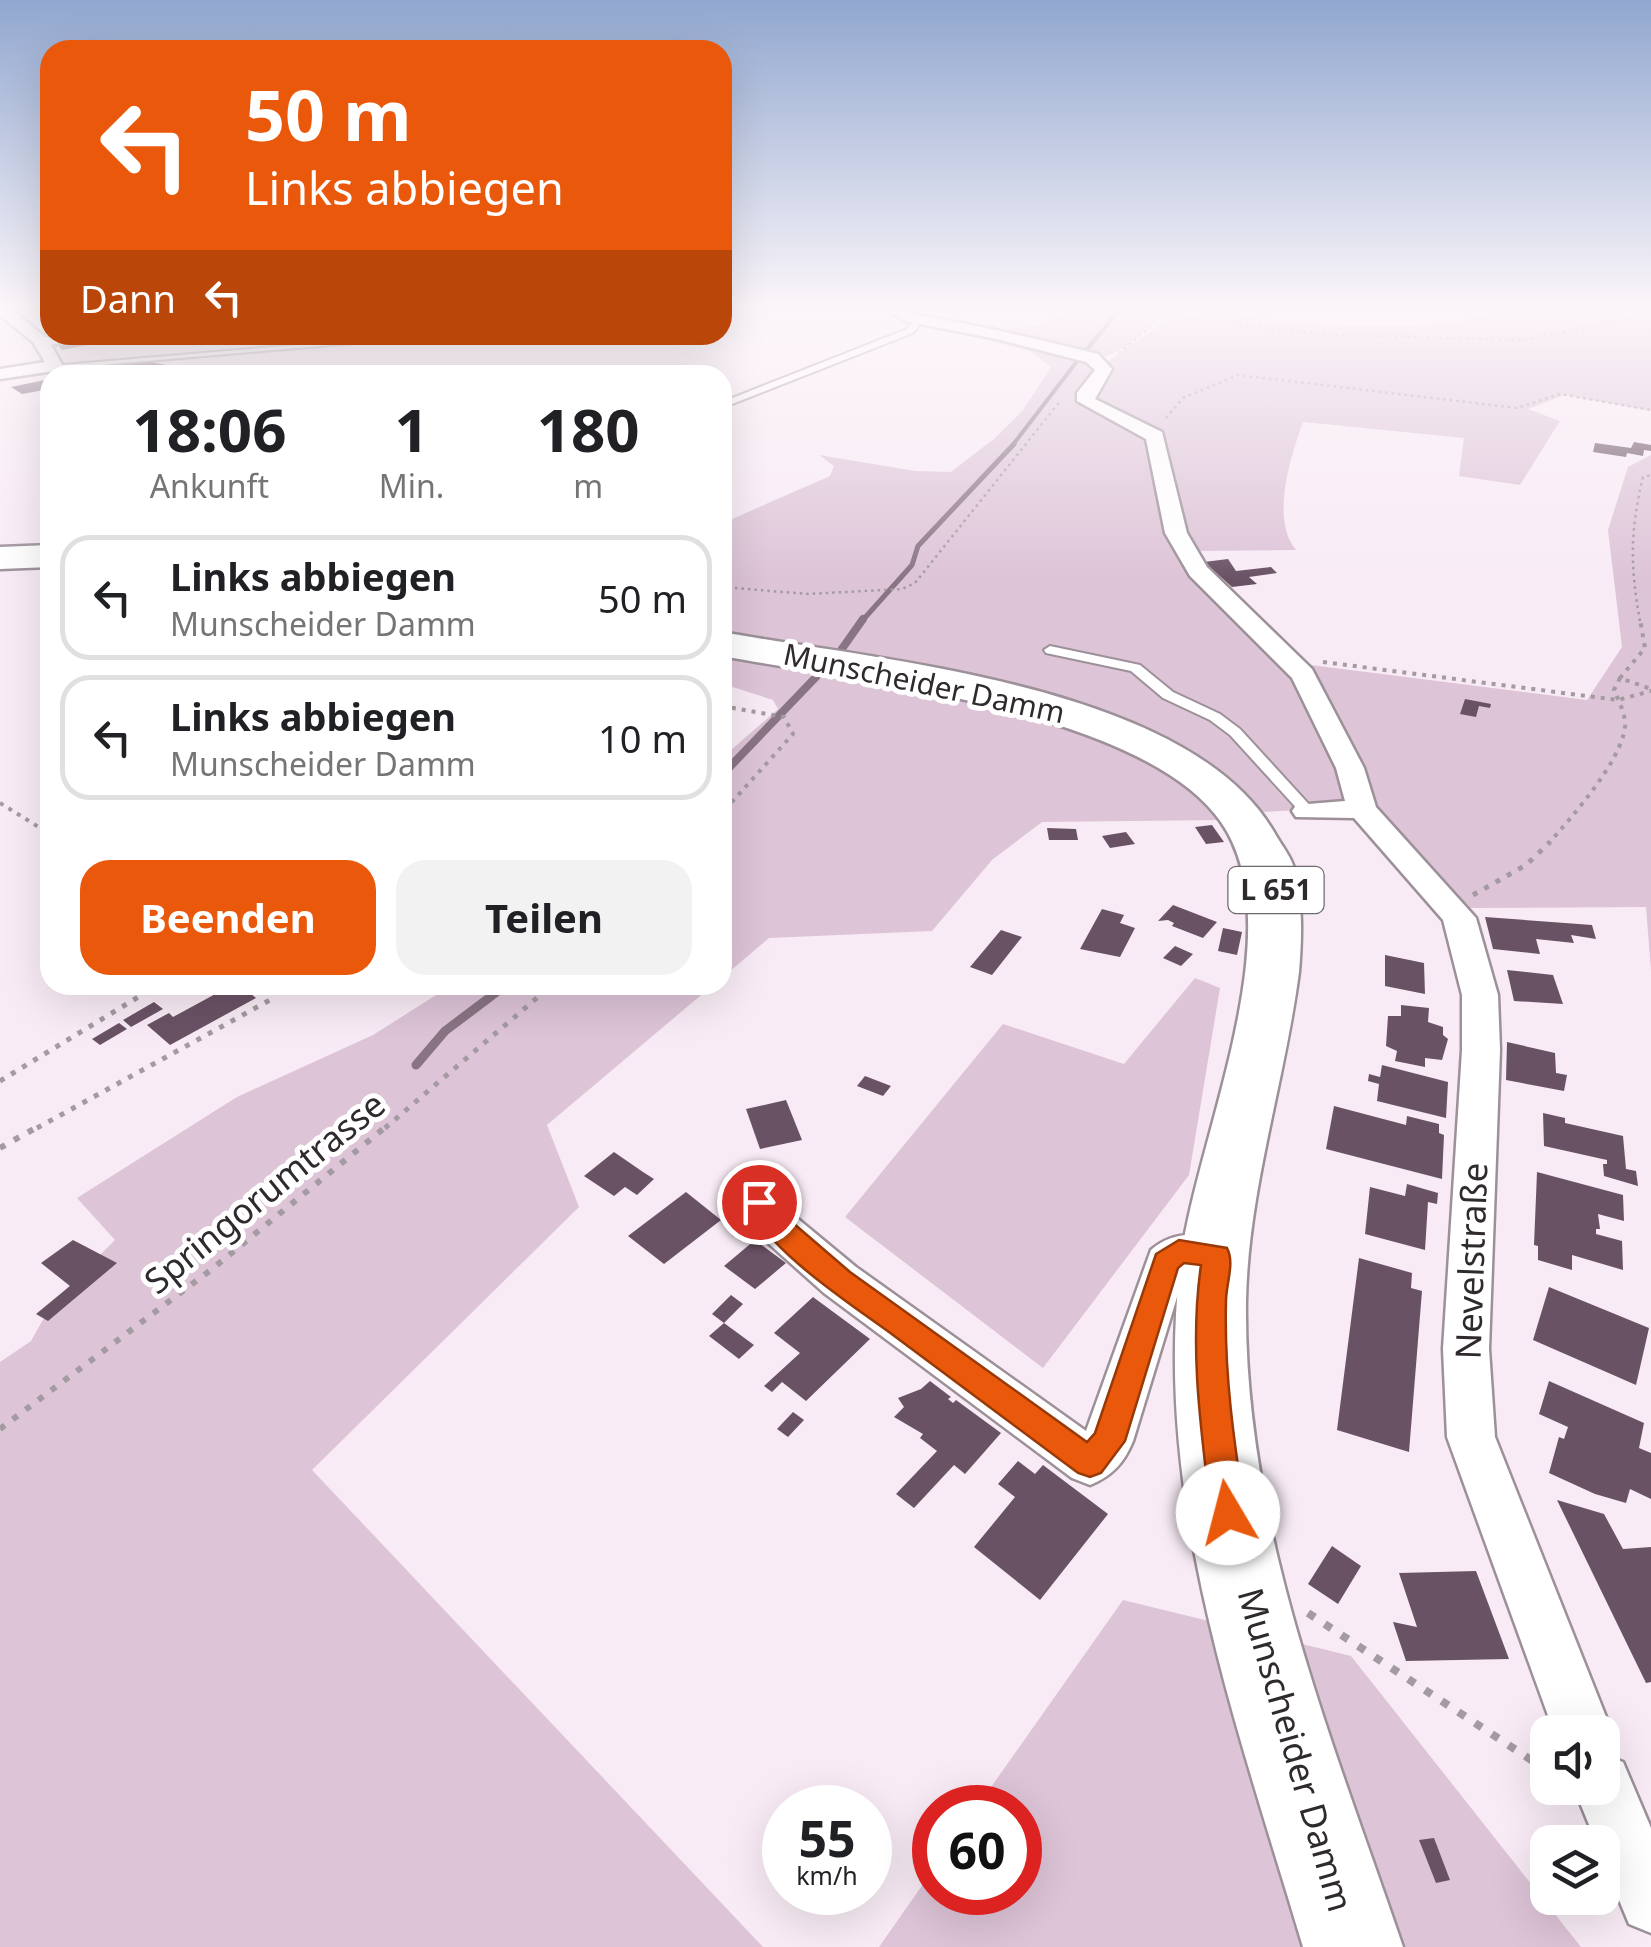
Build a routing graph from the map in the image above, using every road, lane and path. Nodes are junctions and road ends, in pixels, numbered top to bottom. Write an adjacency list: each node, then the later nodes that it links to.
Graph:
1 (1061, 399): 12 (path)
2 (1086, 399): 8 (street)
3 (1182, 399): 8 (path)
4 (1454, 399): 5 (path)
5 (1545, 399)
6 (1588, 399): 7 (path)
7 (1651, 410)
8 (1150, 432): 15 (street, Nevelstraße)
9 (1651, 475): 16 (path)
10 (40, 556): 11 (main road)
11 (0, 558)
12 (732, 588)
13 (732, 646): 32 (main road, Munscheider Damm / L 651)
14 (1050, 650): 23 (lane)
15 (1286, 657): 18 (path); 22 (street, Nevelstraße)
16 (1620, 678): 17 (path); 18 (path)
17 (1651, 690): 18 (path)
18 (1618, 700): 25 (path)
19 (732, 708): 21 (path)
20 (0, 803): 24 (path)
21 (732, 803)
22 (1362, 809): 23 (street); 25 (street, Nevelstraße)
23 (1306, 812)
24 (40, 828)
25 (1455, 909): 35 (street, Nevelstraße)
26 (141, 995): 29 (path)
27 (272, 995): 30 (path)
28 (540, 995): 33 (path, Springorumtrasse)
29 (0, 1080)
30 (0, 1148)
31 (759, 1202): 32 (street)
32 (1217, 1256): 34 (main road, Munscheider Damm / L 651)
33 (0, 1429)
34 (1244, 1579): 36 (path); 39 (main road, Munscheider Damm / L 651)
35 (1576, 1715)
36 (1530, 1759)
37 (1611, 1805): 38 (street)
38 (1651, 1902)
39 (1353, 1947)

